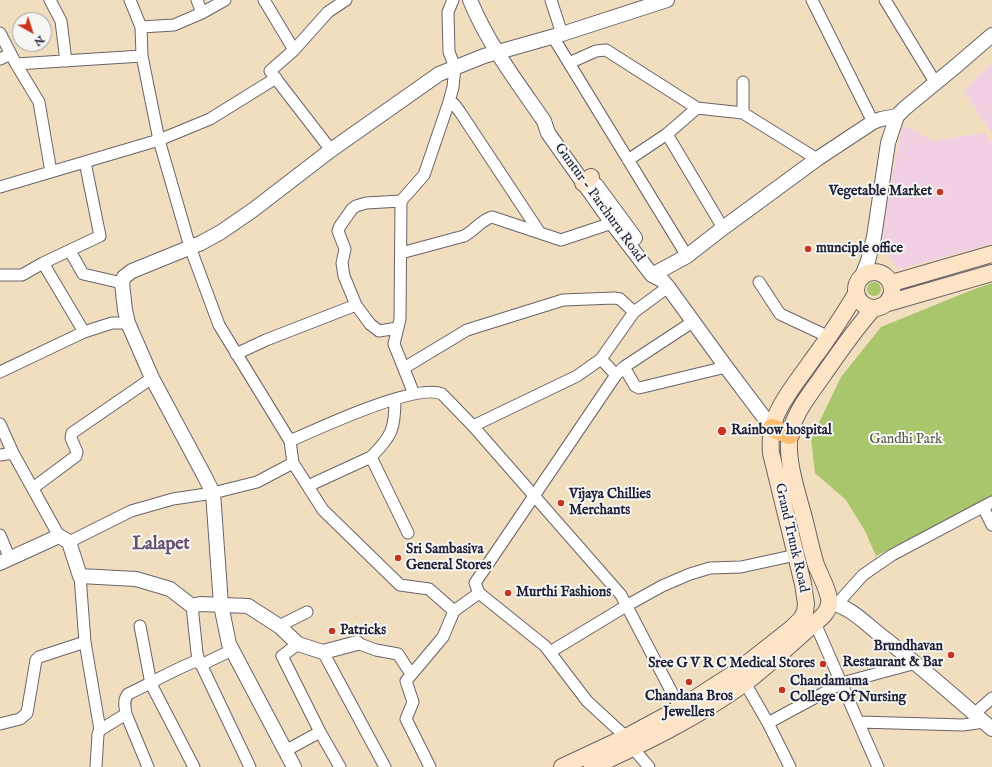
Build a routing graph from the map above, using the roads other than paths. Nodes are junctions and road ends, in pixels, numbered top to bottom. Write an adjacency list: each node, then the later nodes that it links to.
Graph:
1 (50, 0): 26 (street)
2 (130, 0): 16 (street)
3 (197, 0): 15 (street)
4 (225, 0): 15 (street)
5 (264, 0): 21 (street)
6 (328, 0): 14 (street)
7 (346, 0): 14 (street)
8 (453, 0): 28 (street)
9 (470, 0): 22 (street, Guntur - Parchuru Road)
10 (551, 0): 19 (street)
11 (667, 0): 19 (street)
12 (812, 0): 36 (street)
13 (885, 0): 31 (street)
14 (328, 12): 21 (street)
15 (202, 13): 16 (street)
16 (141, 27): 23 (street)
17 (0, 33): 25 (street)
18 (992, 35): 31 (street)
19 (557, 36): 22 (street); 27 (street)
20 (992, 41): 56 (street)
21 (294, 50): 29 (street)
22 (496, 52): 28 (street); 46 (street, Guntur - Parchuru Road)
23 (142, 56): 26 (street); 38 (street)
24 (0, 59): 25 (street)
25 (13, 59): 26 (street); 43 (street)
26 (66, 61)
27 (569, 63): 33 (street); 41 (street)
28 (455, 67): 32 (street); 39 (street)
29 (276, 78): 38 (street); 39 (street)
30 (743, 82): 34 (street)
31 (935, 82): 35 (street)
32 (449, 102): 45 (street); 48 (street)
33 (697, 108): 34 (street); 37 (street)
34 (743, 113): 40 (street)
35 (897, 116): 36 (street); 56 (street)
36 (873, 122): 40 (street)
37 (667, 134): 41 (street); 47 (street)
38 (159, 140): 42 (street); 49 (street)
39 (331, 150): 49 (street)
40 (817, 159): 47 (street)
41 (628, 160): 53 (street)
42 (84, 162): 43 (street); 50 (street)
43 (51, 172): 44 (street)
44 (0, 187)
45 (401, 201): 51 (street); 63 (street)
46 (616, 219): 48 (street); 58 (street, Guntur - Parchuru Road)
47 (723, 228): 53 (street)
48 (540, 233): 51 (street)
49 (190, 247): 60 (street); 71 (street)
50 (70, 251): 54 (street); 60 (street)
51 (400, 253): 68 (street)
52 (992, 254): 61 (main road)
53 (687, 256): 58 (street)
54 (44, 263): 57 (street); 69 (street)
55 (992, 273): 64 (main road)
56 (866, 274): 61 (main road); 62 (main road)
57 (0, 275)
58 (660, 278): 65 (street); 66 (street, Guntur - Parchuru Road)
59 (759, 282): 70 (street)
60 (122, 283): 67 (street)
61 (892, 283): 64 (main road)
62 (856, 294): 64 (main road); 70 (main road, Grand Trunk Road)
63 (356, 305): 68 (street); 71 (street)
64 (881, 306): 84 (main road, Grand Trunk Road)
65 (634, 312): 72 (street); 75 (street)
66 (694, 321): 73 (street); 74 (street, Guntur - Parchuru Road)
67 (128, 323): 69 (street); 78 (street)
68 (398, 328): 75 (street)
69 (84, 332): 76 (street)
70 (829, 337): 83 (main road, Grand Trunk Road)
71 (236, 354): 85 (street)
72 (601, 359): 77 (street); 82 (street)
73 (624, 367): 74 (street); 77 (street)
74 (726, 367): 83 (street, Guntur - Parchuru Road)
75 (404, 368): 79 (street)
76 (0, 372)
77 (616, 375): 93 (street)
78 (152, 378): 91 (street); 92 (street)
79 (414, 394): 80 (street); 82 (street)
80 (395, 399): 85 (street); 88 (street)
81 (0, 424): 86 (street)
82 (473, 426): 93 (street)
83 (772, 428): 84 (main road); 99 (main road, Grand Trunk Road)
84 (790, 435): 103 (main road, Grand Trunk Road)
85 (290, 441): 89 (street)
86 (13, 453): 87 (street); 91 (street)
87 (0, 455)
88 (371, 457): 90 (street); 96 (street)
89 (293, 463): 90 (street); 92 (street)
90 (308, 486): 107 (street)
91 (33, 488): 98 (street)
92 (212, 493): 98 (street); 104 (street)
93 (534, 495): 102 (street); 106 (street)
94 (988, 504): 95 (street); 103 (street)
95 (992, 525)
96 (408, 532)
97 (0, 535): 100 (street)
98 (64, 539): 100 (street); 101 (street)
99 (796, 555): 106 (street); 125 (main road, Grand Trunk Road)
100 (5, 561)
101 (80, 576): 105 (street); 112 (street)
102 (479, 593): 107 (street); 117 (street)
103 (833, 604): 109 (main road, Grand Trunk Road); 119 (street)
104 (221, 605): 105 (street); 111 (street); 115 (street)
105 (192, 606): 118 (street)
106 (626, 606): 117 (street); 125 (street)
107 (454, 611): 120 (street)
108 (307, 612): 111 (street)
109 (815, 624): 121 (main road, Grand Trunk Road); 122 (street)
110 (140, 626): 123 (street)
111 (279, 626): 114 (street)
112 (85, 642): 130 (street); 131 (street)
113 (357, 642): 116 (street); 120 (street)
114 (298, 644): 116 (street); 132 (street)
115 (232, 650): 118 (street); 134 (street)
116 (324, 652): 141 (street)
117 (550, 652): 133 (street)
118 (200, 662): 123 (street); 138 (street)
119 (916, 663): 122 (street); 128 (street)
120 (411, 674): 142 (street)
121 (745, 683): 129 (street); 133 (main road, Grand Trunk Road)
122 (842, 683): 127 (street); 129 (street)
123 (151, 684): 126 (street); 137 (street)
124 (992, 698): 128 (street)
125 (680, 708): 133 (main road, Grand Trunk Road)
126 (126, 714): 131 (street); 136 (street)
127 (859, 722): 128 (street); 147 (street)
128 (983, 722)
129 (768, 723): 146 (street)
130 (0, 724)
131 (100, 730): 135 (street)
132 (320, 732): 134 (street); 140 (street)
133 (630, 742): 143 (main road, Grand Trunk Road); 144 (main road, Grand Trunk Road); 145 (street)
134 (285, 751): 139 (street)
135 (96, 767)
136 (148, 767)
137 (194, 767)
138 (250, 767)
139 (294, 767)
140 (340, 767)
141 (385, 767)
142 (430, 767)
143 (562, 767)
144 (592, 767)
145 (649, 767)
146 (790, 767)
147 (878, 767)

